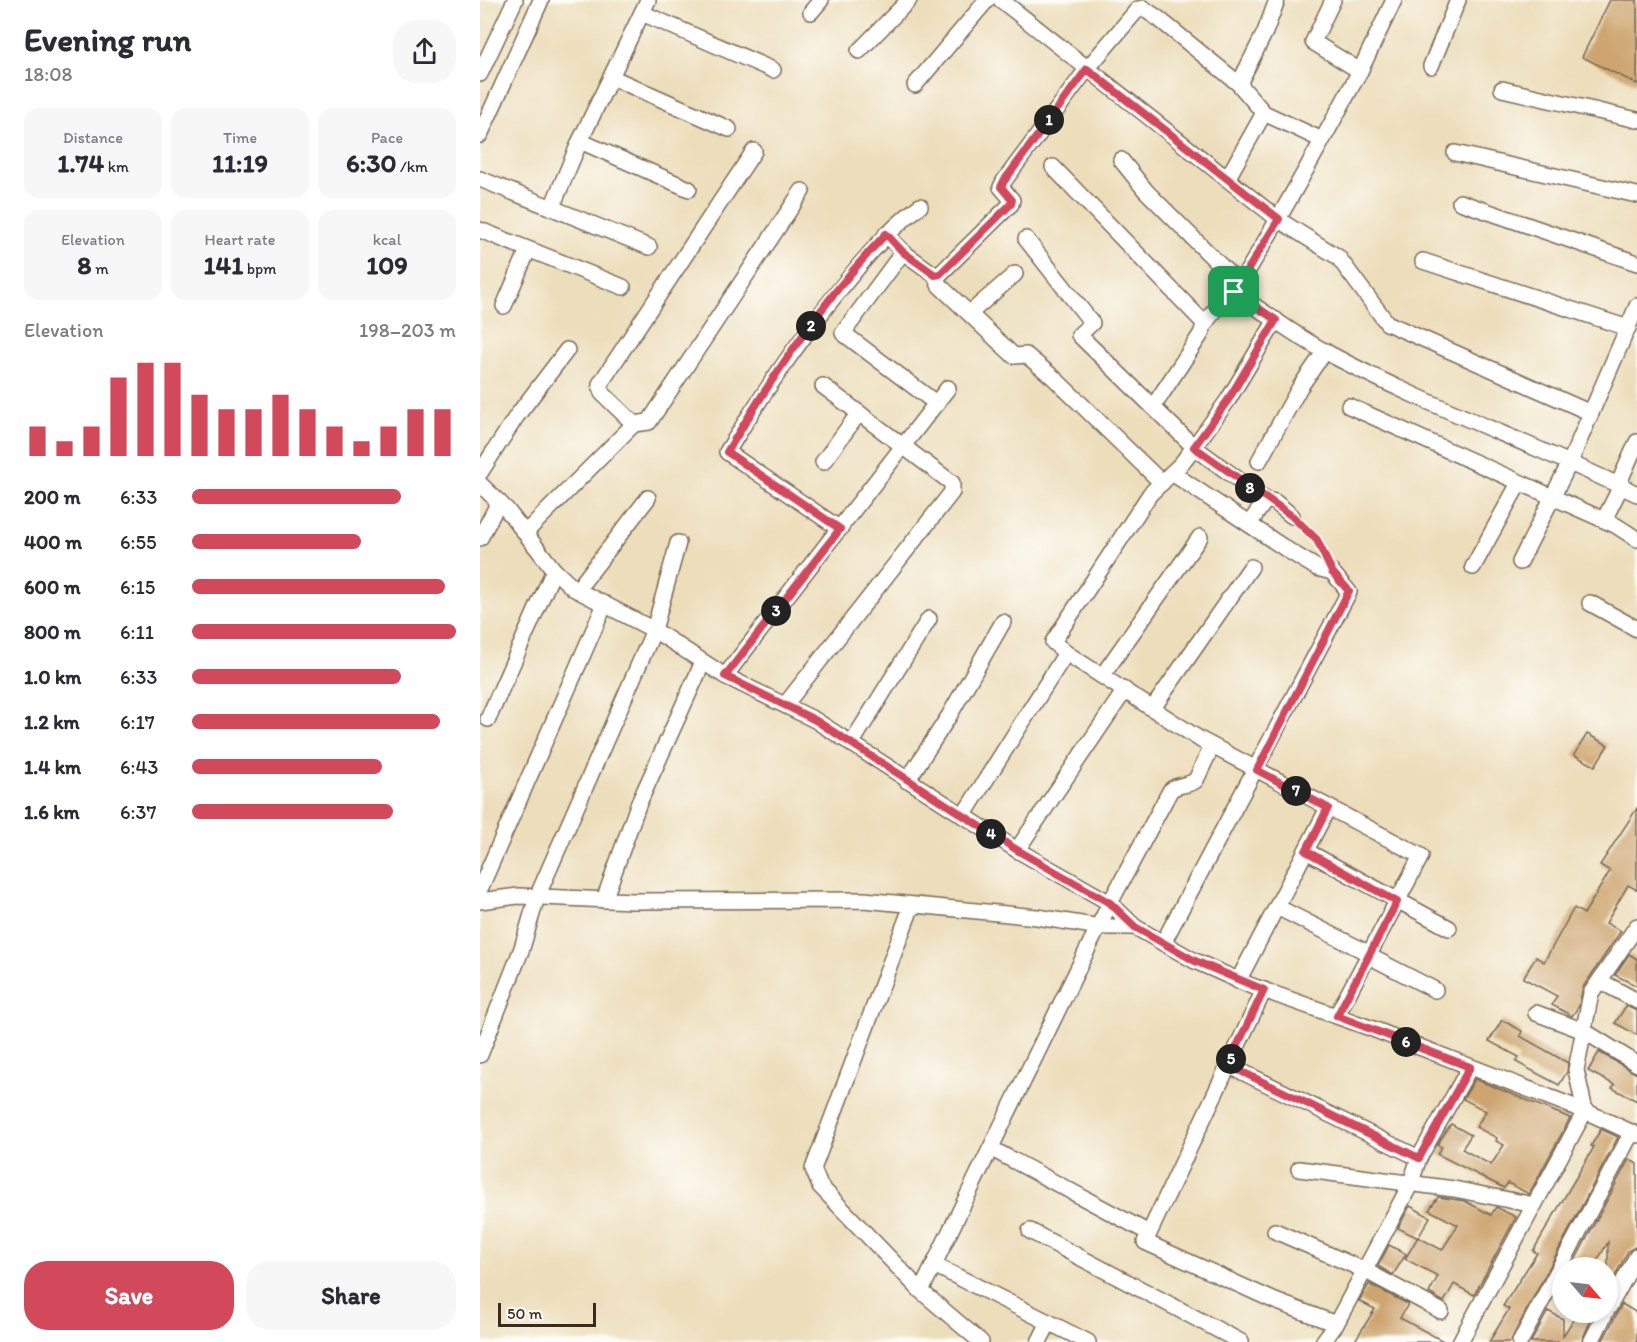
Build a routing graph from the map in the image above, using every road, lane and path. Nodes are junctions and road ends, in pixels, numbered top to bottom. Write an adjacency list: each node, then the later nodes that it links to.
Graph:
1 (515, 0): 16 (street)
2 (541, 0): 24 (street)
3 (909, 0): 11 (street)
4 (987, 0): 19 (street)
5 (1001, 0): 13 (street)
6 (1277, 0): 18 (street)
7 (1334, 0): 15 (street)
8 (1394, 0): 15 (street)
9 (1458, 0): 12 (street)
10 (645, 6): 14 (street); 17 (street)
11 (859, 51)
12 (1431, 66)
13 (1087, 69): 18 (street); 32 (street); 49 (street)
14 (773, 70)
15 (1360, 71): 25 (street)
16 (480, 74)
17 (611, 78): 23 (street); 26 (street)
18 (1239, 84): 21 (street)
19 (915, 85)
20 (1502, 89): 22 (street)
21 (1264, 113): 25 (street); 32 (street)
22 (1637, 120)
23 (729, 129)
24 (480, 135)
25 (1322, 140): 39 (street)
26 (580, 141): 33 (street); 38 (street)
27 (754, 151): 67 (street)
28 (1455, 153): 35 (street)
29 (1121, 160): 51 (street)
30 (1053, 167): 56 (street)
31 (480, 179): 38 (street)
32 (1227, 179): 39 (street)
33 (689, 189)
34 (802, 191): 67 (street)
35 (1637, 195)
36 (1460, 202): 47 (street)
37 (920, 206): 41 (street)
38 (552, 207): 43 (street)
39 (1279, 219): 51 (street); 66 (street)
40 (480, 230): 44 (street)
41 (886, 234): 45 (street); 87 (street)
42 (1026, 239): 64 (street)
43 (649, 247)
44 (528, 250): 50 (street); 52 (street)
45 (903, 252): 49 (street); 62 (street)
46 (1423, 261): 57 (street)
47 (1637, 263)
48 (1015, 274): 54 (street)
49 (935, 275): 54 (street)
50 (623, 287)
51 (1234, 292): 55 (street); 56 (street)
52 (504, 306)
53 (1637, 306): 57 (street)
54 (969, 313): 75 (street)
55 (1276, 320): 59 (street); 70 (street)
56 (1204, 323): 64 (street)
57 (1628, 328): 66 (street)
58 (567, 350): 74 (street)
59 (1324, 351): 71 (street); 73 (street)
60 (823, 386): 65 (street)
61 (948, 388): 62 (street)
62 (937, 404): 69 (street)
63 (1349, 406): 76 (street)
64 (1153, 407): 70 (street)
65 (860, 413): 69 (street); 72 (street)
66 (1591, 413): 73 (street)
67 (634, 424): 88 (street)
68 (1637, 442): 78 (street)
69 (905, 446): 87 (street); 110 (street)
70 (1194, 447): 75 (street); 82 (street)
71 (1259, 461)
72 (823, 462)
73 (1570, 462): 78 (street); 81 (street)
74 (480, 473)
75 (1167, 478): 86 (street); 105 (street)
76 (1519, 483): 81 (street); 95 (street)
77 (480, 484): 83 (street)
78 (1619, 485): 79 (street); 85 (street)
79 (1637, 494)
80 (648, 498): 98 (street)
81 (1553, 498): 85 (street); 93 (street)
82 (1266, 500): 84 (street); 86 (street)
83 (499, 502): 88 (street); 90 (street)
84 (1292, 516): 97 (path)
85 (1604, 520): 91 (street)
86 (1249, 524): 97 (street)
87 (840, 529): 107 (street)
88 (525, 532): 96 (street)
89 (1200, 537): 108 (street)
90 (480, 538)
91 (1637, 539)
92 (678, 543): 104 (street)
93 (1520, 562)
94 (1251, 567): 111 (street)
95 (1473, 567)
96 (554, 570): 98 (street); 112 (street)
97 (1332, 572): 115 (street)
98 (577, 590): 100 (street)
99 (1590, 603): 103 (street)
100 (605, 604): 104 (street); 121 (street)
101 (930, 619): 113 (street)
102 (1003, 622): 116 (street)
103 (1637, 629)
104 (654, 630): 106 (street); 122 (street)
105 (1066, 653): 108 (street); 118 (street)
106 (703, 662): 107 (street); 123 (street)
107 (725, 676): 110 (street)
108 (1102, 676): 109 (street)
109 (1125, 690): 111 (street); 119 (street)
110 (785, 705): 113 (street)
111 (1153, 708): 114 (street)
112 (488, 719)
113 (850, 744): 116 (street)
114 (1212, 746): 115 (street); 126 (street)
115 (1257, 770): 117 (street); 133 (street)
116 (907, 781): 118 (street)
117 (1328, 808): 120 (street); 125 (street)
118 (963, 816): 119 (street)
119 (1017, 850): 126 (street)
120 (1306, 851): 125 (street); 128 (street)
121 (480, 889)
122 (537, 897): 123 (street); 124 (street); 143 (street)
123 (604, 900): 127 (street)
124 (480, 901)
125 (1397, 902): 132 (street); 134 (street)
126 (1110, 903): 130 (street); 131 (street)
127 (912, 905): 130 (street); 162 (street)
128 (1277, 907): 134 (street); 135 (street)
129 (1637, 926): 136 (street)
130 (1100, 927): 131 (street); 149 (street)
131 (1135, 927): 133 (street)
132 (1449, 928)
133 (1162, 942): 135 (street)
134 (1369, 955): 138 (street); 141 (street)
135 (1238, 981): 137 (street)
136 (1600, 981): 139 (street); 142 (street)
137 (1264, 990): 141 (street); 145 (street)
138 (1435, 990)
139 (1637, 1001)
140 (1536, 1013): 142 (street)
141 (1337, 1016): 146 (street)
142 (1584, 1032): 144 (street); 147 (street)
143 (480, 1055)
144 (1637, 1064)
145 (1228, 1065): 150 (street); 156 (street)
146 (1470, 1067): 147 (street); 150 (street)
147 (1585, 1111): 148 (street); 153 (street)
148 (1634, 1133): 158 (street)
149 (992, 1149): 156 (street); 159 (street)
150 (1419, 1158): 152 (street)
151 (1299, 1169): 152 (street)
152 (1410, 1185): 153 (street); 160 (street)
153 (1534, 1205): 173 (street)
154 (1030, 1231): 171 (street)
155 (1275, 1232): 160 (street)
156 (1149, 1233): 167 (street)
157 (1637, 1256): 161 (street)
158 (1572, 1257)
159 (934, 1264): 162 (street); 165 (street)
160 (1364, 1270): 164 (street); 167 (street)
161 (1618, 1290)
162 (921, 1291): 168 (street)
163 (1552, 1294): 174 (street)
164 (1441, 1311)
165 (1049, 1322): 169 (street); 170 (street)
166 (1600, 1323): 175 (street)
167 (1336, 1324): 172 (street)
168 (981, 1342)
169 (1039, 1342)
170 (1088, 1342)
171 (1241, 1342)
172 (1323, 1342)
173 (1460, 1342)
174 (1520, 1342)
175 (1590, 1342)

